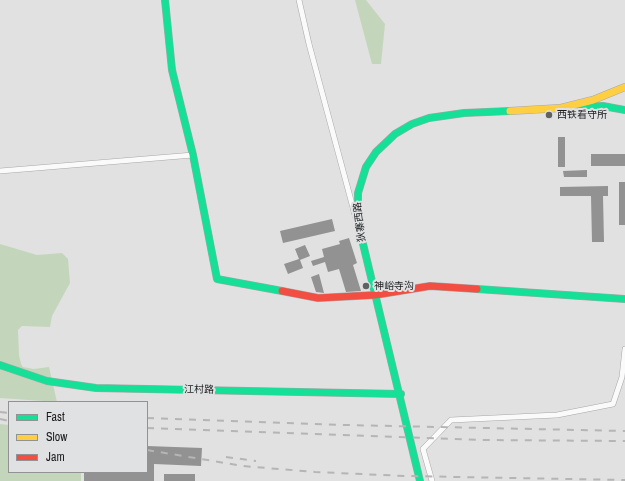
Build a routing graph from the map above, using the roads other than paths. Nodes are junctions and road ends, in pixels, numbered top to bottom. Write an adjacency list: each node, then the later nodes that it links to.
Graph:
1 (165, 0): 6 (street)
2 (299, 0): 8 (street)
3 (625, 88): 4 (street, 狄寨西路)
4 (560, 108): 5 (street); 8 (street, 狄寨西路)
5 (625, 110)
6 (193, 155): 7 (street); 9 (street)
7 (0, 171)
8 (361, 240): 9 (street, 狄寨西路)
9 (375, 295): 10 (street); 13 (street, 狄寨西路)
10 (625, 299)
11 (625, 349): 15 (street)
12 (0, 365): 13 (street, 江村路)
13 (401, 394): 14 (street, 狄寨西路)
14 (420, 481)
15 (432, 481)

